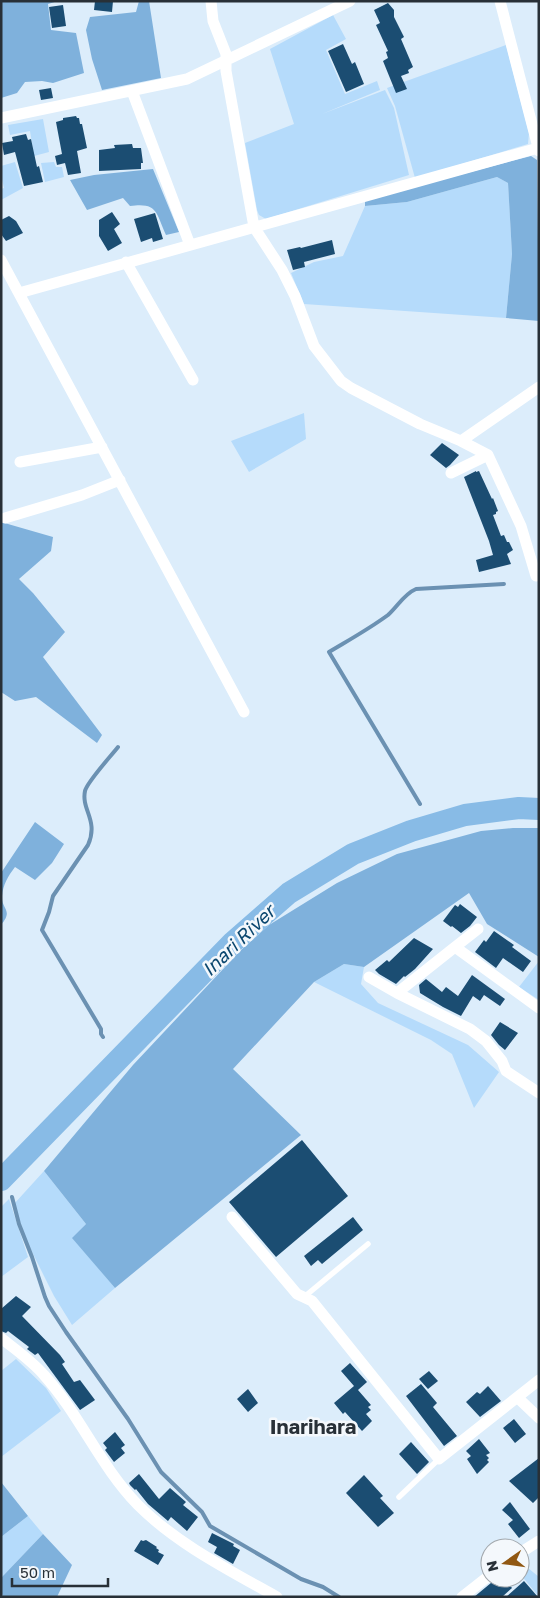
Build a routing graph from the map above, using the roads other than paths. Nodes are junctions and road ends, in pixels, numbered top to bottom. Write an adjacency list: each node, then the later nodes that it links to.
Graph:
1 (210, 1): 4 (street)
2 (350, 1): 4 (street)
3 (500, 1): 7 (street)
4 (226, 61): 5 (street); 8 (street)
5 (132, 91): 6 (street); 9 (street)
6 (1, 118)
7 (538, 150): 8 (street)
8 (254, 227): 9 (street); 15 (street)
9 (190, 244): 11 (street)
10 (1, 260): 12 (street)
11 (126, 262): 12 (street); 13 (street)
12 (19, 293): 16 (street)
13 (193, 380)
14 (539, 387): 15 (street)
15 (461, 441): 17 (street)
16 (102, 447): 18 (street); 20 (street)
17 (488, 455): 19 (street); 22 (street)
18 (20, 462)
19 (451, 473)
20 (120, 480): 21 (street); 23 (street)
21 (5, 518)
22 (536, 576)
23 (244, 712)
24 (478, 929): 25 (street)
25 (455, 947): 27 (street); 28 (street)
26 (370, 977): 27 (street)
27 (397, 992): 29 (street)
28 (539, 1008)
29 (539, 1092)
30 (232, 1217): 32 (street)
31 (368, 1244): 32 (lane)
32 (304, 1297): 37 (street)
33 (1, 1338): 40 (street)
34 (539, 1380): 35 (street)
35 (518, 1398): 36 (street); 37 (street)
36 (539, 1418)
37 (439, 1459): 38 (lane)
38 (399, 1497)
39 (480, 1583): 41 (street)
40 (277, 1597)
41 (462, 1597)

